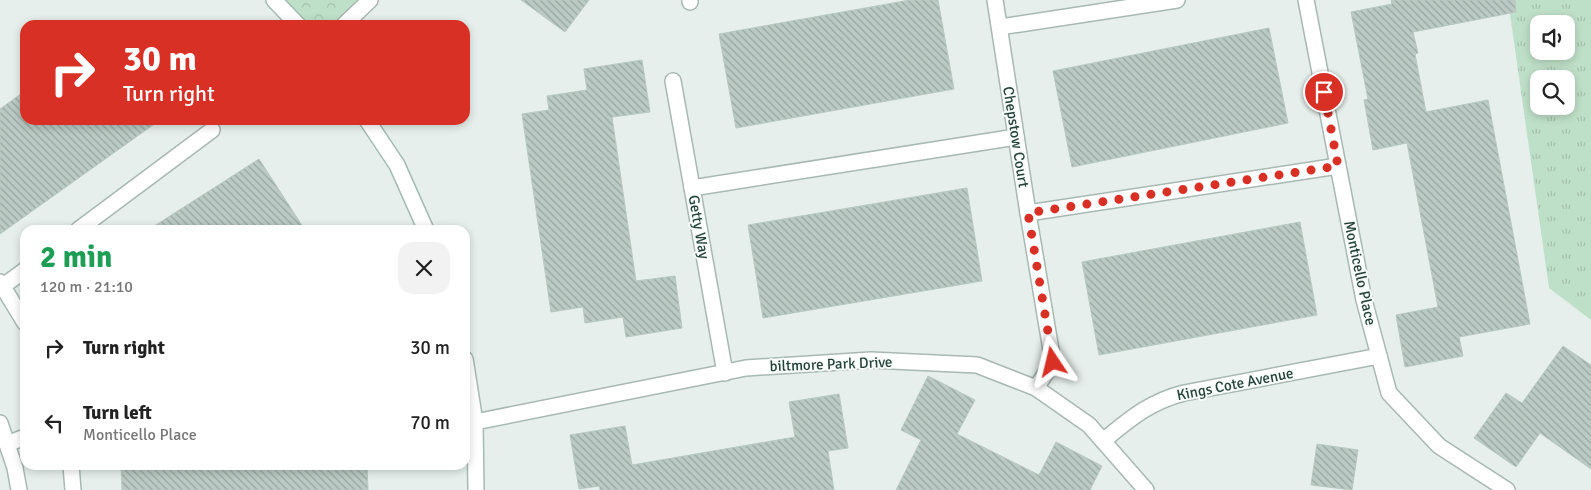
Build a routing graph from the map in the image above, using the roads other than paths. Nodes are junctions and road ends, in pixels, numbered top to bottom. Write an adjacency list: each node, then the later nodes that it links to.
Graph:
1 (274, 0): 6 (street)
2 (370, 0): 7 (street)
3 (995, 0): 8 (street, Chepstow Court)
4 (1177, 0): 8 (street)
5 (1306, 0): 13 (street, Monticello Place)
6 (293, 20)
7 (349, 20)
8 (1000, 27): 12 (street, Chepstow Court)
9 (673, 81): 14 (street, Getty Way)
10 (370, 125): 17 (street)
11 (212, 130): 16 (street)
12 (1016, 137): 14 (street); 15 (street, Chepstow Court)
13 (1338, 166): 15 (street); 21 (street, Monticello Place)
14 (692, 188): 22 (street, Getty Way)
15 (1028, 213): 23 (street, Chepstow Court)
16 (85, 225)
17 (424, 225)
18 (20, 273): 19 (street)
19 (1, 284): 20 (street)
20 (20, 315)
21 (1379, 356): 28 (street, Kings Cote Avenue); 35 (street, Monticello Place)
22 (725, 372): 23 (street, biltmore Park Drive); 25 (street, biltmore Park Drive)
23 (1036, 388): 28 (street, biltmore Park Drive)
24 (470, 390): 25 (street)
25 (475, 422): 33 (street)
26 (0, 423): 29 (street)
27 (20, 439): 29 (street)
28 (1103, 441): 34 (street, biltmore Park Drive)
29 (7, 444): 31 (street)
30 (71, 470): 32 (street)
31 (19, 490)
32 (73, 490)
33 (476, 490)
34 (1146, 490)
35 (1508, 490)

